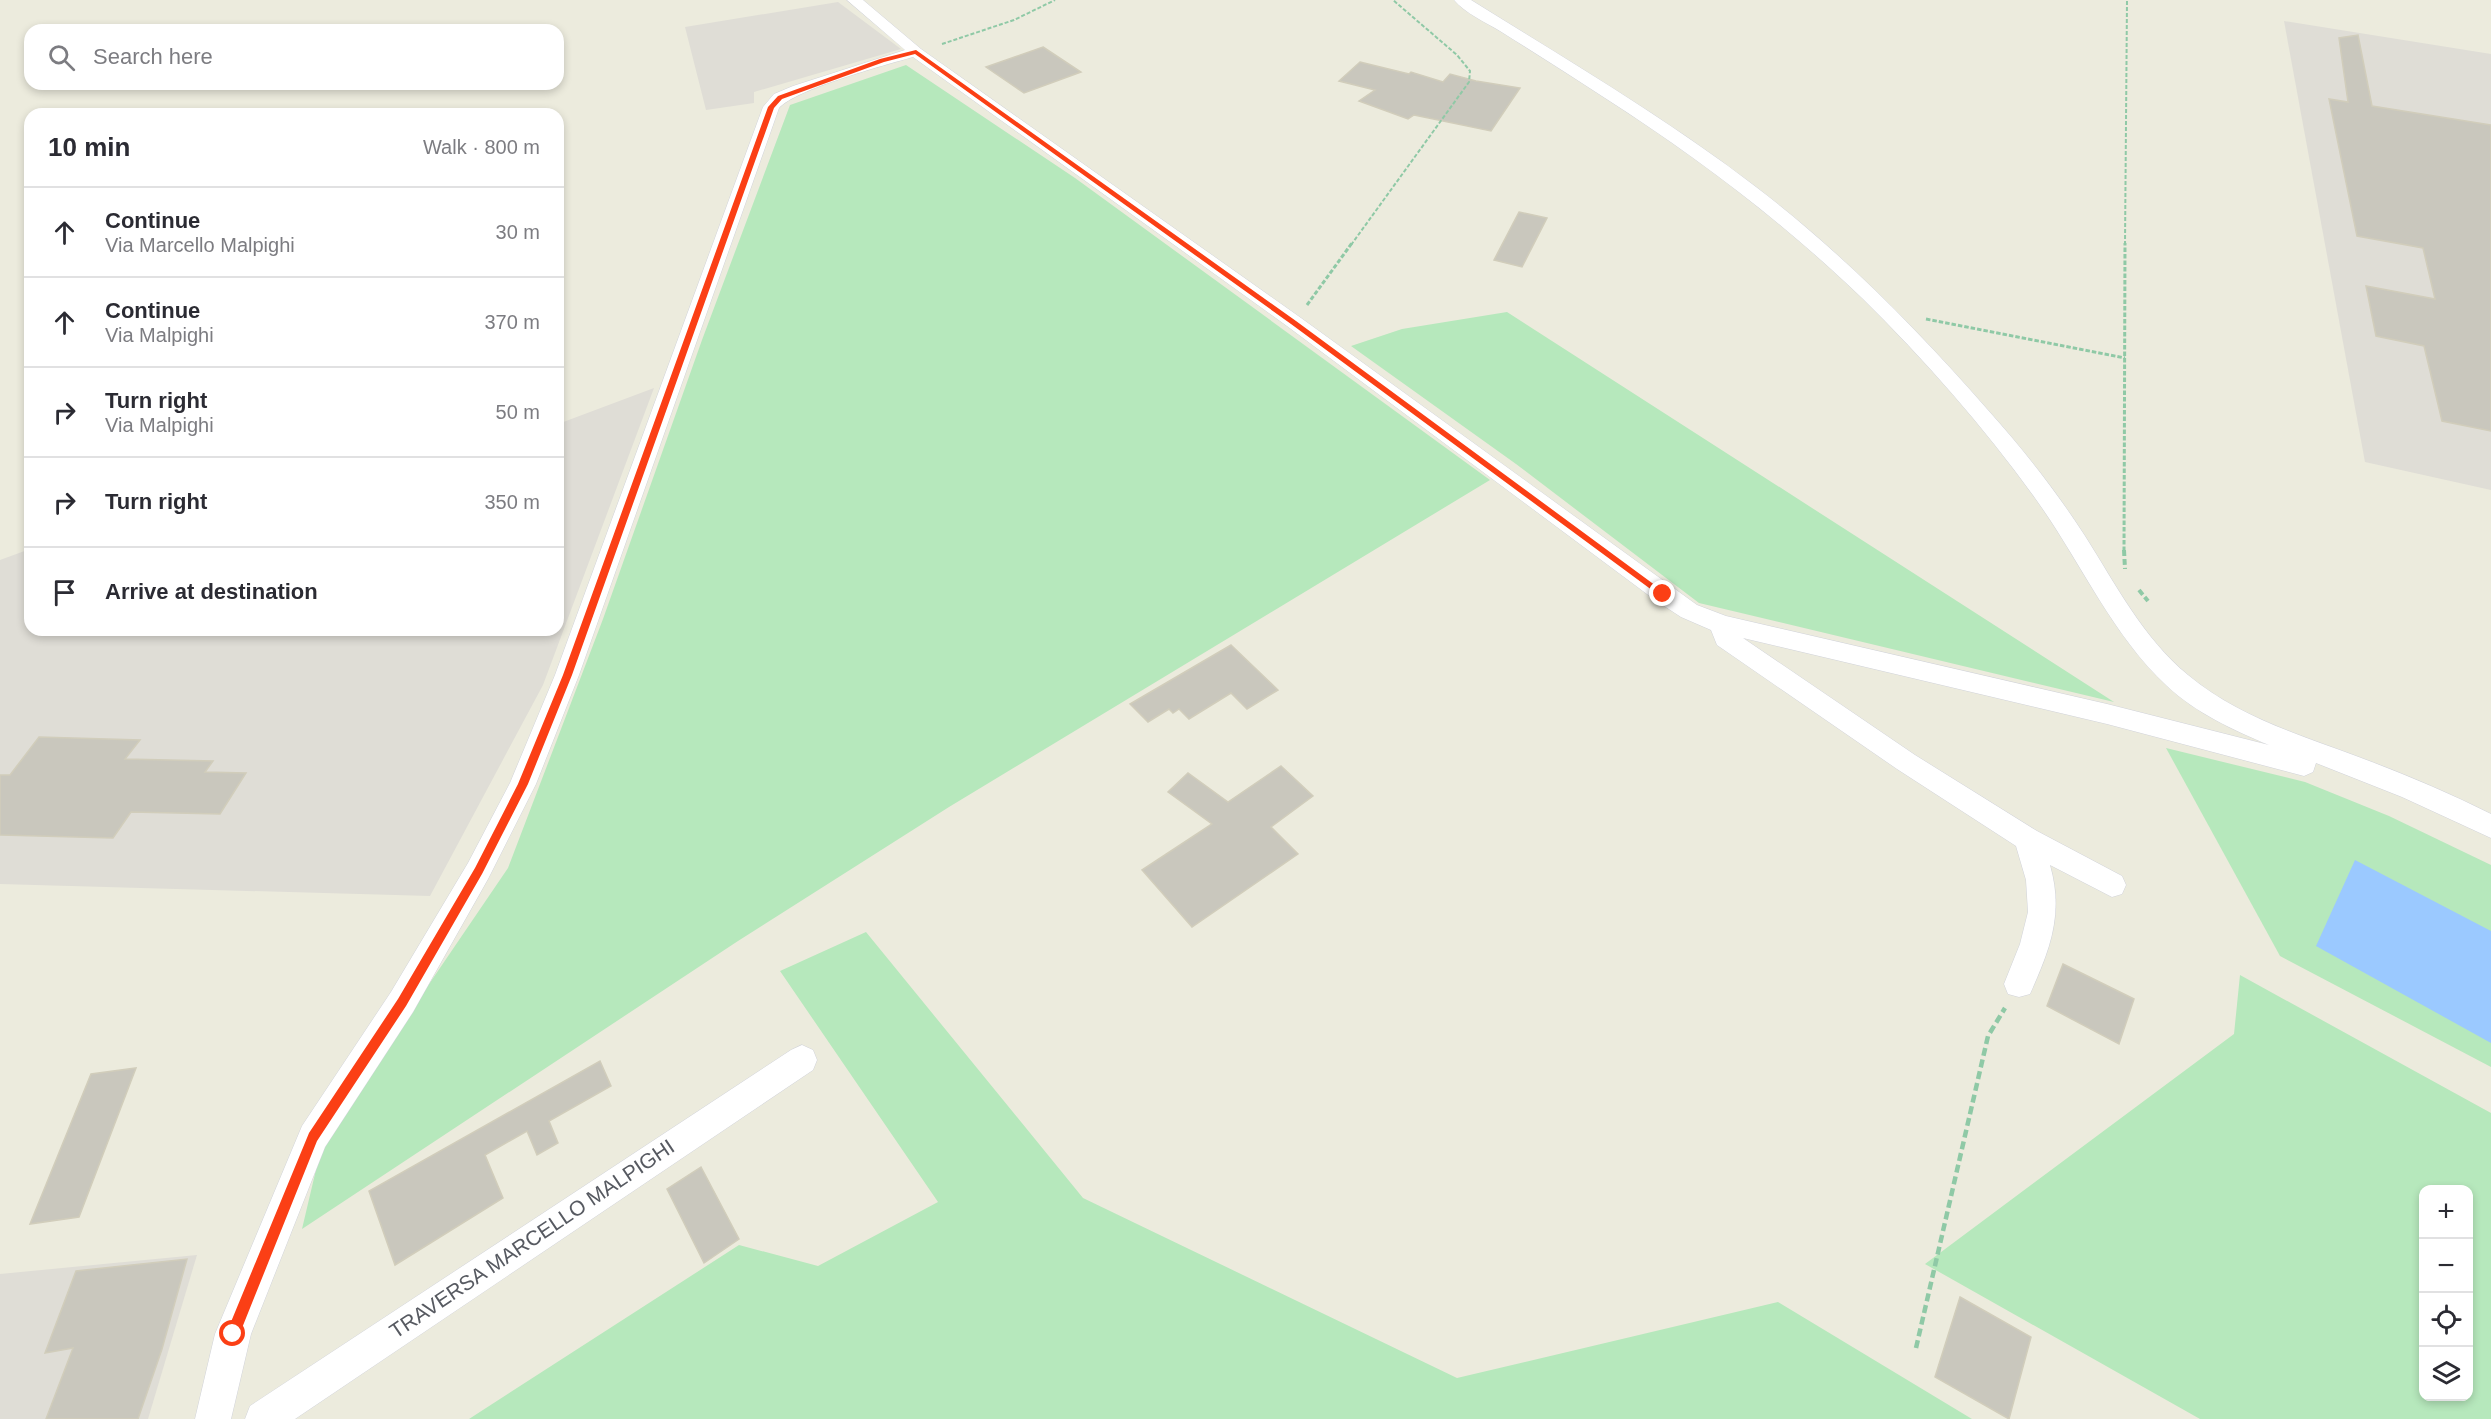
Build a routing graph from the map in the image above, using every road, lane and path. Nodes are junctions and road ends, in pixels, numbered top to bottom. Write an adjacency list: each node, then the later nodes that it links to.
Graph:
1 (854, 0): 6 (street)
2 (1055, 0): 6 (path)
3 (1393, 0): 8 (path)
4 (1461, 0): 7 (street)
5 (2127, 0): 9 (path)
6 (916, 52): 8 (street); 21 (street)
7 (1895, 321): 9 (path); 14 (street)
8 (1294, 322): 13 (street)
9 (2126, 358): 10 (path)
10 (2126, 572)
11 (2137, 586): 12 (path)
12 (2148, 601)
13 (1721, 624): 15 (street); 16 (street)
14 (2491, 827)
15 (2027, 839): 17 (street); 18 (street)
16 (2491, 846)
17 (2112, 885)
18 (2019, 984): 20 (path)
19 (802, 1060): 22 (street, TRAVERSA MARCELLO MALPIGHI)
20 (1916, 1348)
21 (213, 1419)
22 (262, 1419)

